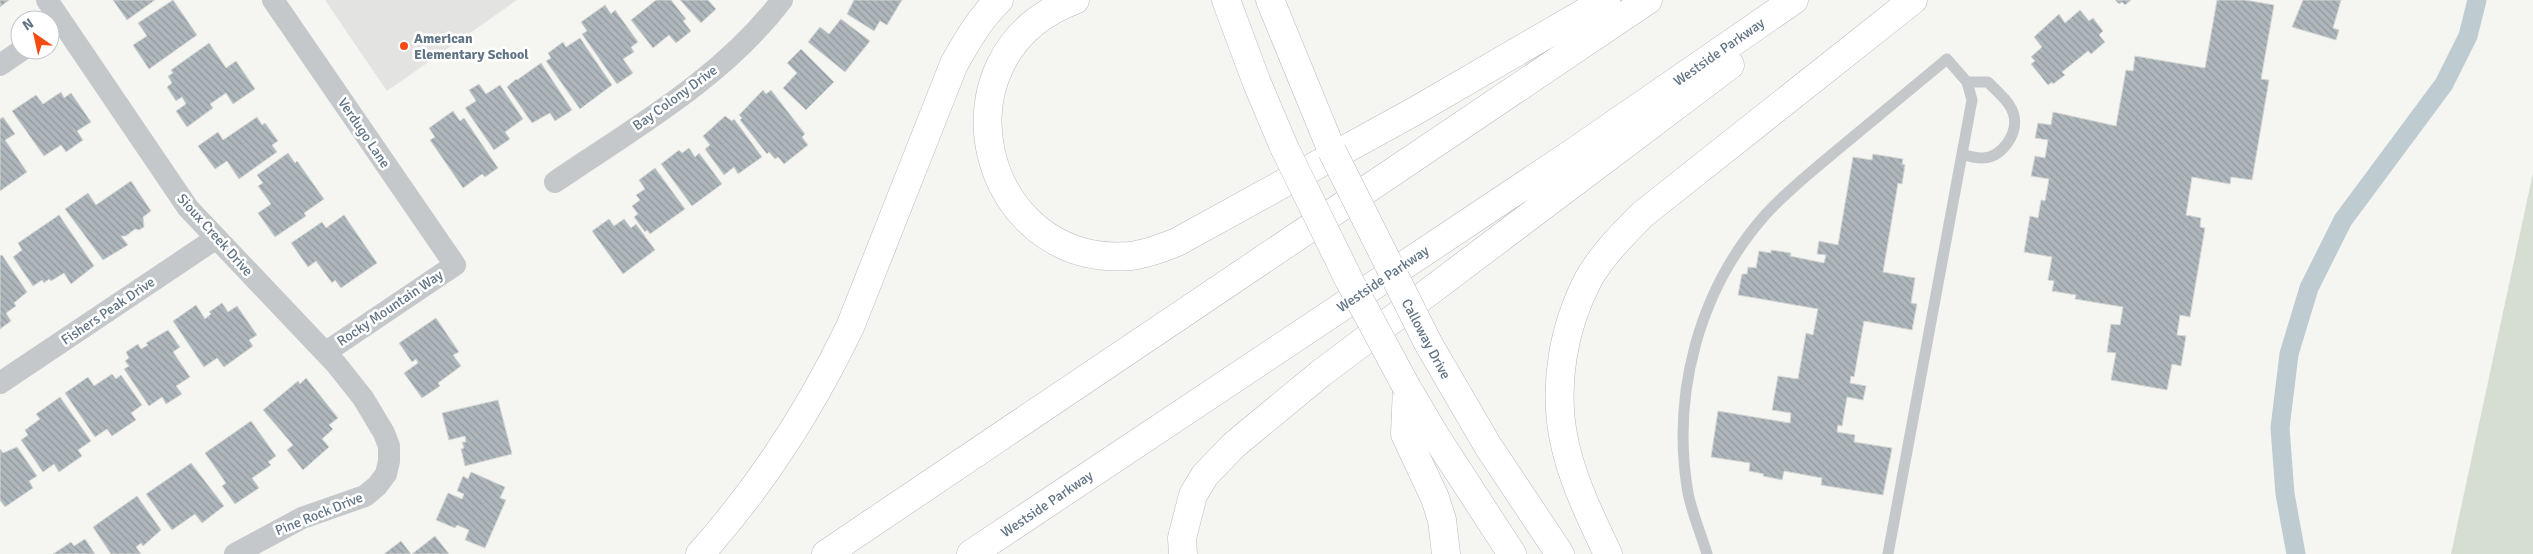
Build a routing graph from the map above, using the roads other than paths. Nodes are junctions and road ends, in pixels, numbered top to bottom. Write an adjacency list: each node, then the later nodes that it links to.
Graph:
1 (273, 0): 17 (street, Verdugo Lane)
2 (782, 0): 15 (street, Bay Colony Drive)
3 (999, 0): 23 (main road)
4 (1075, 0): 7 (main road)
5 (1226, 0): 20 (main road, bridge)
6 (1270, 0): 29 (main road, Calloway Drive, bridge)
7 (1606, 0)
8 (1648, 0): 24 (main road)
9 (1794, 0): 25 (main road, Westside Parkway)
10 (1814, 0): 26 (main road)
11 (1913, 0): 30 (main road)
12 (60, 32): 16 (street, Sioux Creek Drive)
13 (1967, 82): 14 (lane); 14 (lane); 31 (lane)
14 (1962, 154): 32 (lane)
15 (555, 182)
16 (216, 239): 18 (street, Sioux Creek Drive); 19 (street, Fishers Peak Drive)
17 (455, 265): 18 (street, Rocky Mountain Way)
18 (326, 352): 21 (street, Sioux Creek Drive)
19 (0, 383)
20 (1407, 388): 27 (main road); 28 (main road)
21 (389, 461): 22 (street, Pine Rock Drive)
22 (235, 554)
23 (700, 554)
24 (826, 554)
25 (971, 554)
26 (1183, 554)
27 (1446, 554)
28 (1512, 554)
29 (1560, 554)
30 (1608, 554)
31 (1708, 554)
32 (1888, 554)

